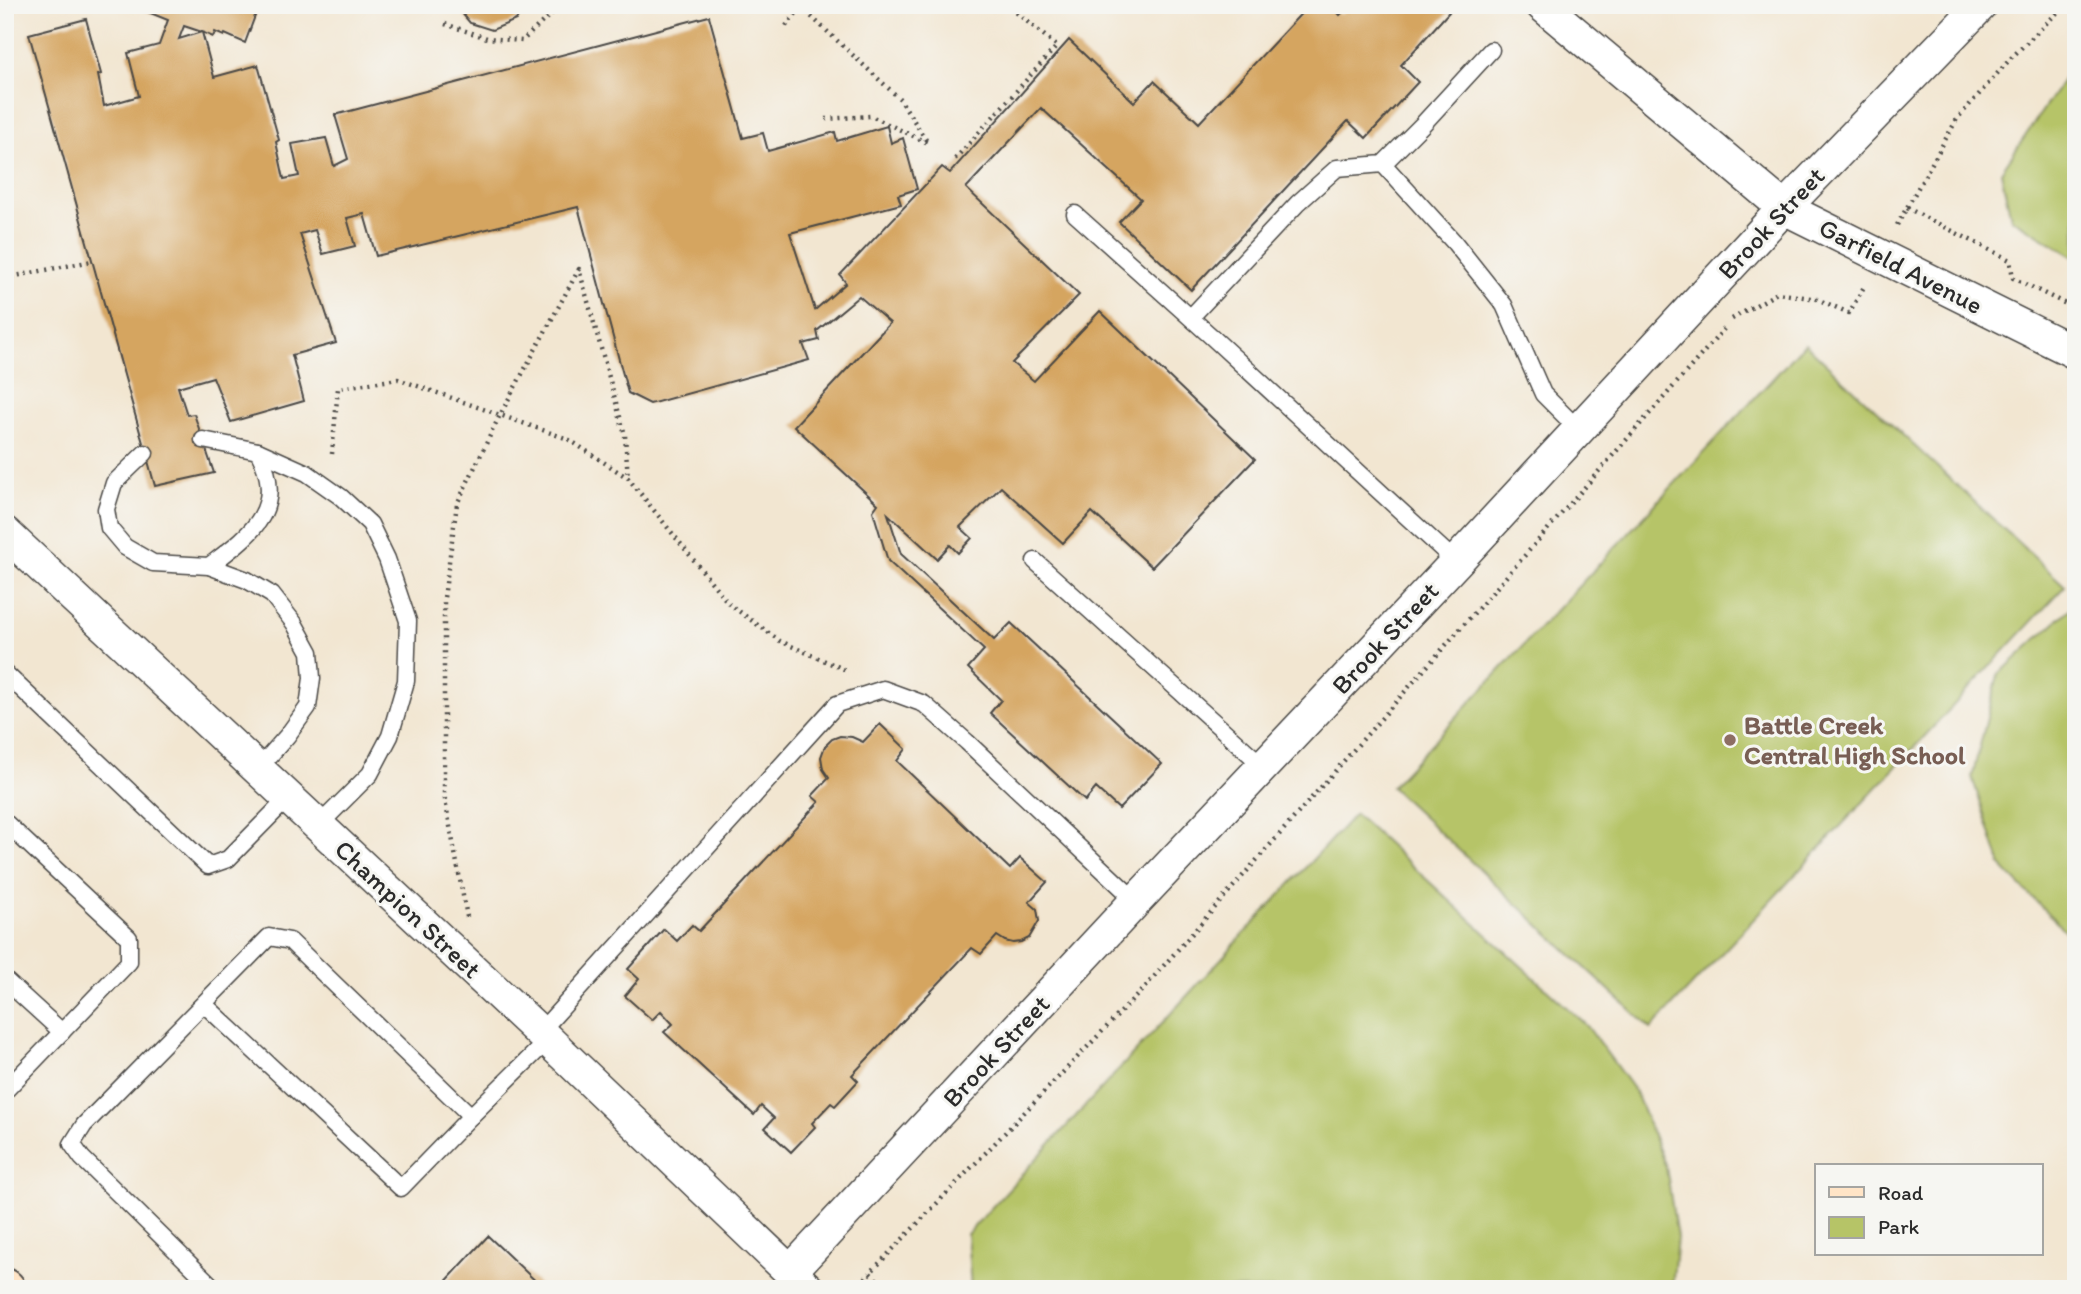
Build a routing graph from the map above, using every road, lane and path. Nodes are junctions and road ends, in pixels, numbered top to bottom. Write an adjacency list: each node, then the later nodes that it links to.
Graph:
1 (557, 5): 7 (path)
2 (1007, 5): 11 (path)
3 (1542, 5): 13 (street, Garfield Avenue)
4 (1981, 5): 13 (street, Brook Street)
5 (2065, 5): 17 (path)
6 (802, 6): 8 (path); 10 (path)
7 (445, 24)
8 (786, 26)
9 (1491, 50): 12 (lane)
10 (826, 119)
11 (955, 159)
12 (1383, 164): 19 (lane); 22 (lane)
13 (1784, 208): 20 (street, Garfield Avenue); 22 (street, Brook Street)
14 (1075, 214): 19 (lane)
15 (92, 261): 16 (path)
16 (5, 278)
17 (2076, 309)
18 (1849, 313): 47 (path)
19 (1191, 317): 30 (lane)
20 (2076, 353)
21 (500, 415): 26 (path); 27 (path); 27 (path); 40 (path)
22 (1578, 429): 30 (street, Brook Street)
23 (203, 440): 24 (lane)
24 (258, 451): 31 (lane); 38 (lane)
25 (145, 453): 31 (lane)
26 (332, 454)
27 (628, 478): 33 (path)
28 (5, 533): 35 (street, Champion Street)
29 (1035, 561): 34 (lane)
30 (1455, 562): 34 (street, Brook Street)
31 (209, 565): 35 (lane)
32 (5, 673): 36 (lane)
33 (883, 689): 39 (lane); 44 (lane)
34 (1264, 767): 39 (street, Brook Street)
35 (258, 769): 36 (street, Champion Street)
36 (289, 797): 38 (street, Champion Street)
37 (5, 822): 43 (lane)
38 (318, 825): 44 (street, Champion Street)
39 (1136, 901): 48 (street, Brook Street)
40 (467, 918)
41 (5, 980): 43 (lane)
42 (204, 1004): 46 (lane); 46 (lane); 49 (lane)
43 (62, 1032): 45 (lane)
44 (544, 1036): 46 (lane); 48 (street, Champion Street)
45 (5, 1091)
46 (471, 1116)
47 (870, 1273): 50 (path); 51 (path)
48 (799, 1280)
49 (215, 1289)
50 (856, 1289)
51 (887, 1289)

